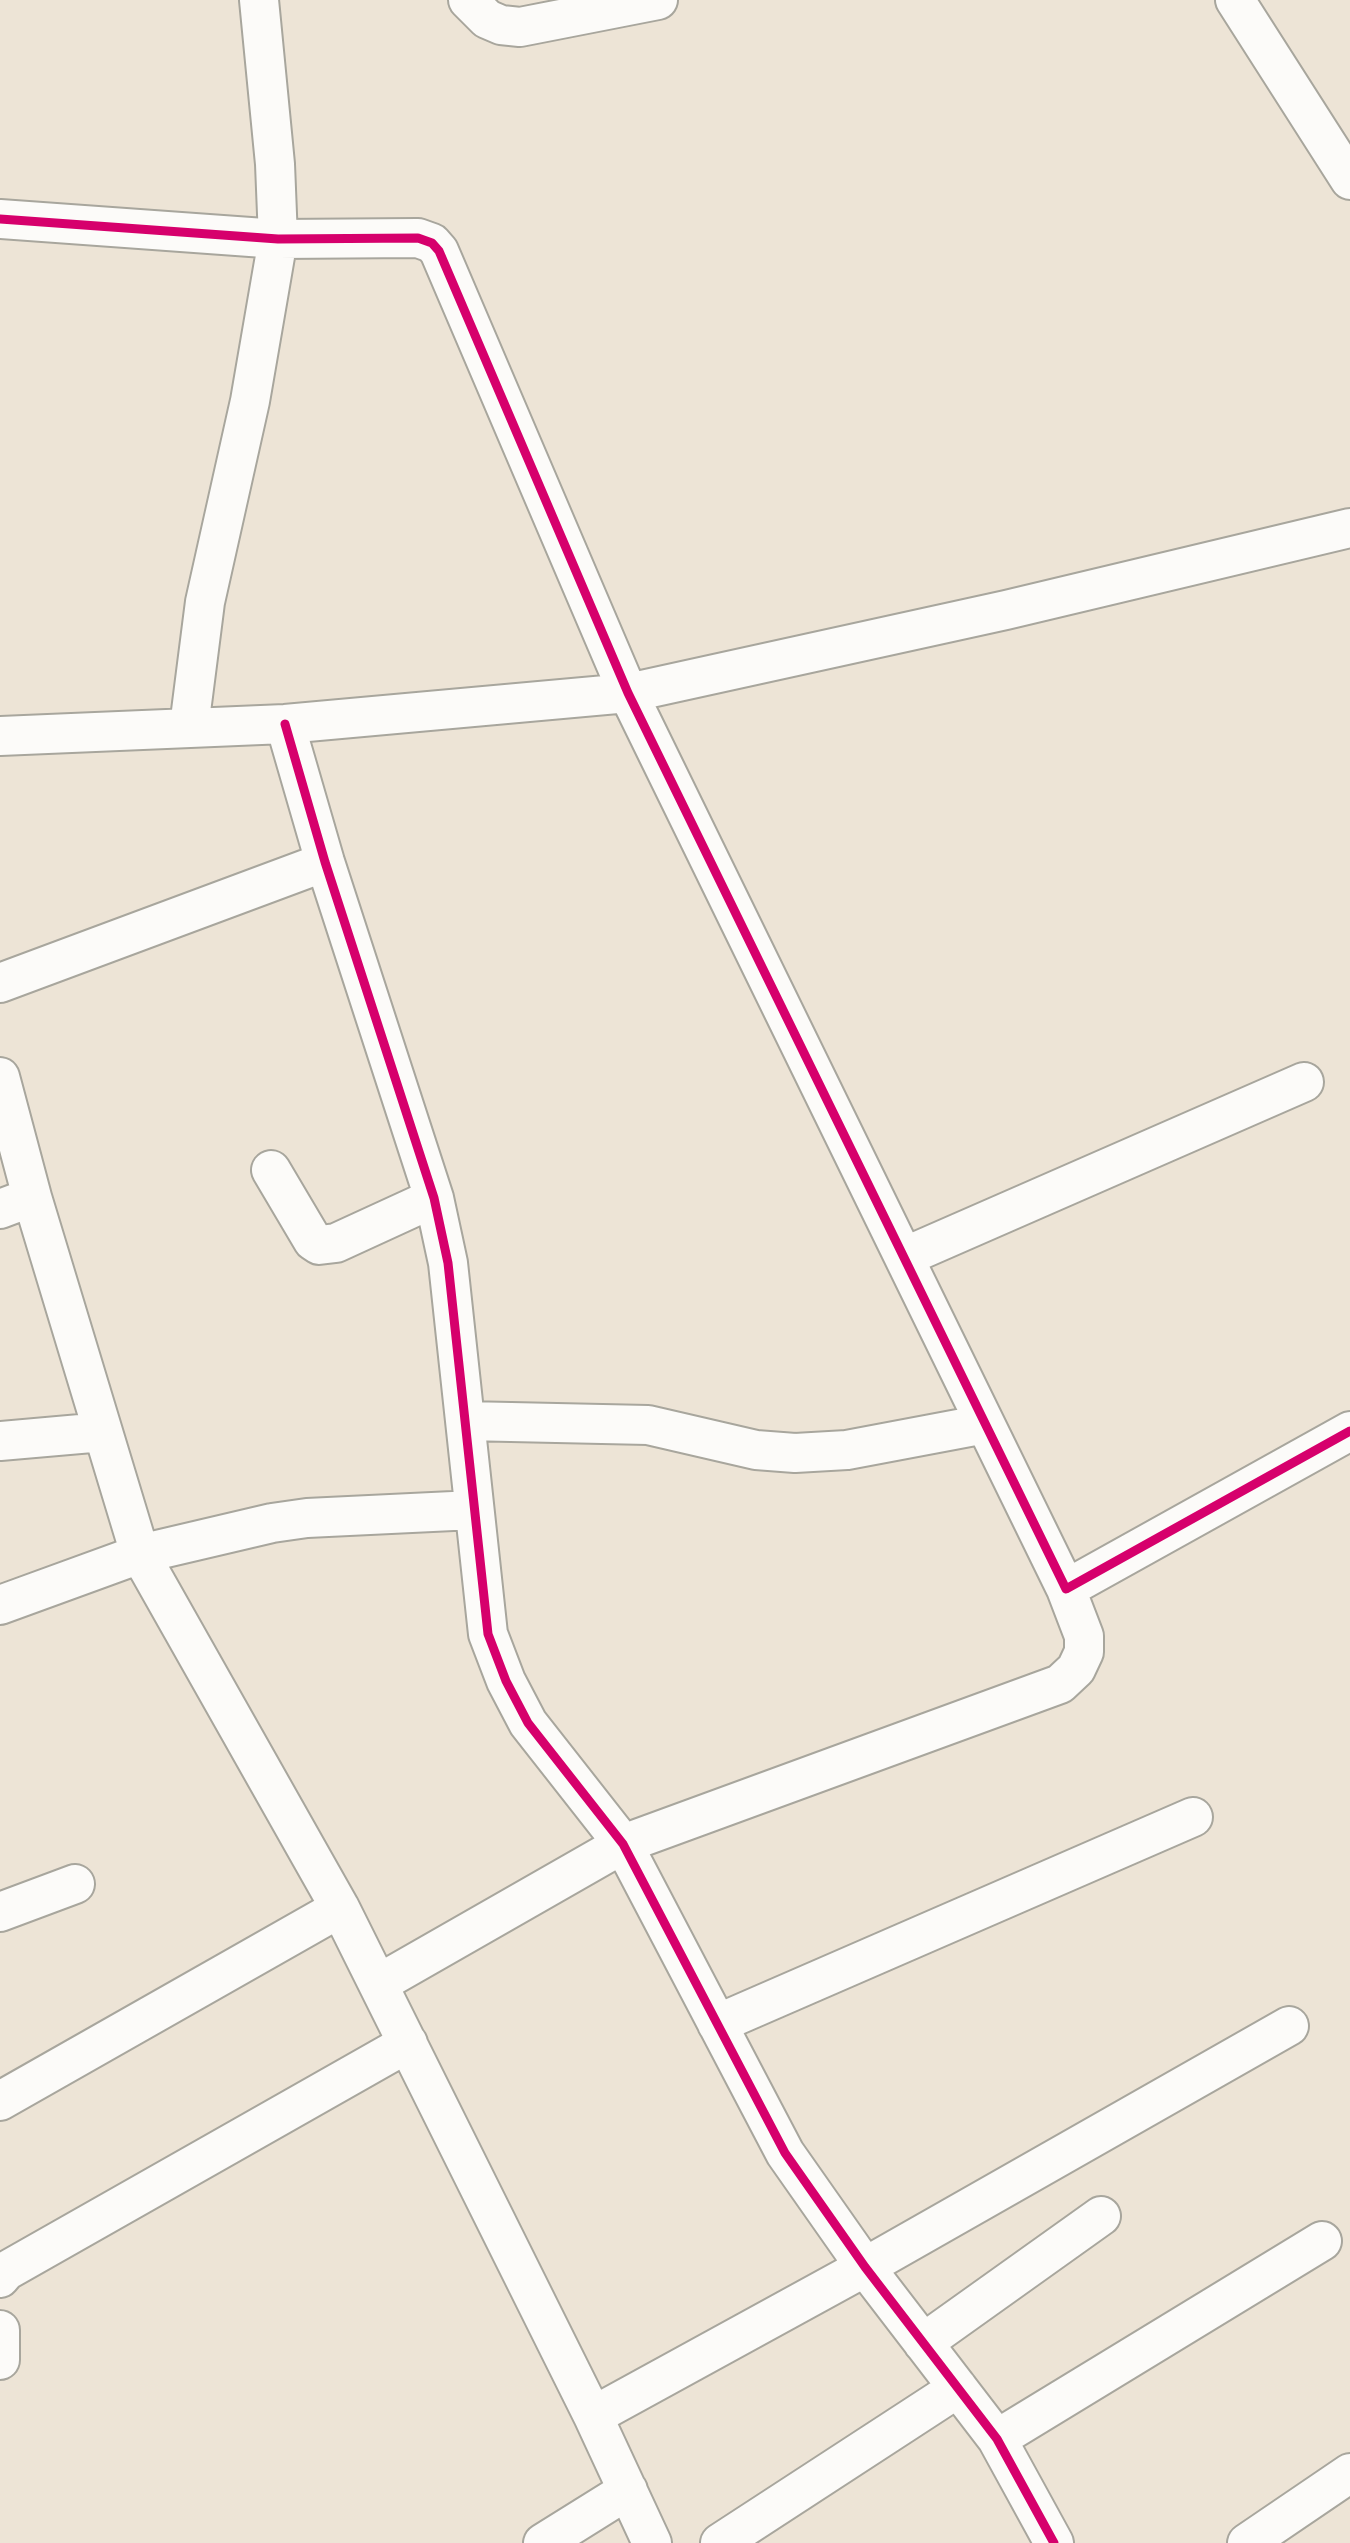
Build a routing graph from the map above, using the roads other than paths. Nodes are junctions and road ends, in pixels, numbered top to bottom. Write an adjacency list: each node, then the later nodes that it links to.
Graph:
1 (259, 0): 7 (street)
2 (468, 0): 3 (street)
3 (658, 0)
4 (1235, 0): 5 (street)
5 (1350, 180)
6 (0, 219): 7 (street)
7 (278, 239): 9 (street); 11 (street)
8 (1350, 528): 9 (street)
9 (628, 693): 10 (street); 20 (street)
10 (285, 724): 11 (street); 13 (street)
11 (189, 727): 12 (street)
12 (0, 736)
13 (325, 862): 14 (street); 18 (street)
14 (0, 983)
15 (0, 1077): 19 (street)
16 (1304, 1082): 20 (street)
17 (271, 1170): 18 (street)
18 (434, 1198): 21 (street)
19 (16, 1203): 24 (street)
20 (904, 1257): 22 (street)
21 (465, 1421): 22 (street); 26 (street)
22 (985, 1424): 28 (street)
23 (1350, 1431): 28 (street)
24 (103, 1432): 25 (street); 27 (street)
25 (0, 1441)
26 (474, 1510): 27 (street); 31 (street)
27 (140, 1554): 29 (street); 33 (street)
28 (1066, 1589): 31 (street)
29 (0, 1605)
30 (1194, 1817): 36 (street)
31 (623, 1844): 35 (street); 36 (street)
32 (75, 1884): 34 (street)
33 (340, 1908): 35 (street); 39 (street)
34 (0, 1912)
35 (379, 1984): 38 (street)
36 (717, 2024): 42 (street)
37 (1289, 2026): 42 (street)
38 (408, 2043): 43 (street); 48 (street)
39 (0, 2101)
40 (1101, 2216): 45 (street)
41 (1322, 2241): 49 (street)
42 (865, 2267): 45 (street); 48 (street)
43 (0, 2278)
44 (0, 2330): 46 (street)
45 (923, 2343): 47 (street)
46 (0, 2360)
47 (958, 2388): 49 (street); 55 (street)
48 (593, 2416): 51 (street)
49 (997, 2439): 52 (street)
50 (1350, 2473): 56 (street)
51 (628, 2490): 53 (street); 54 (street)
52 (1049, 2541)
53 (543, 2543)
54 (652, 2543)
55 (720, 2543)
56 (1247, 2543)

